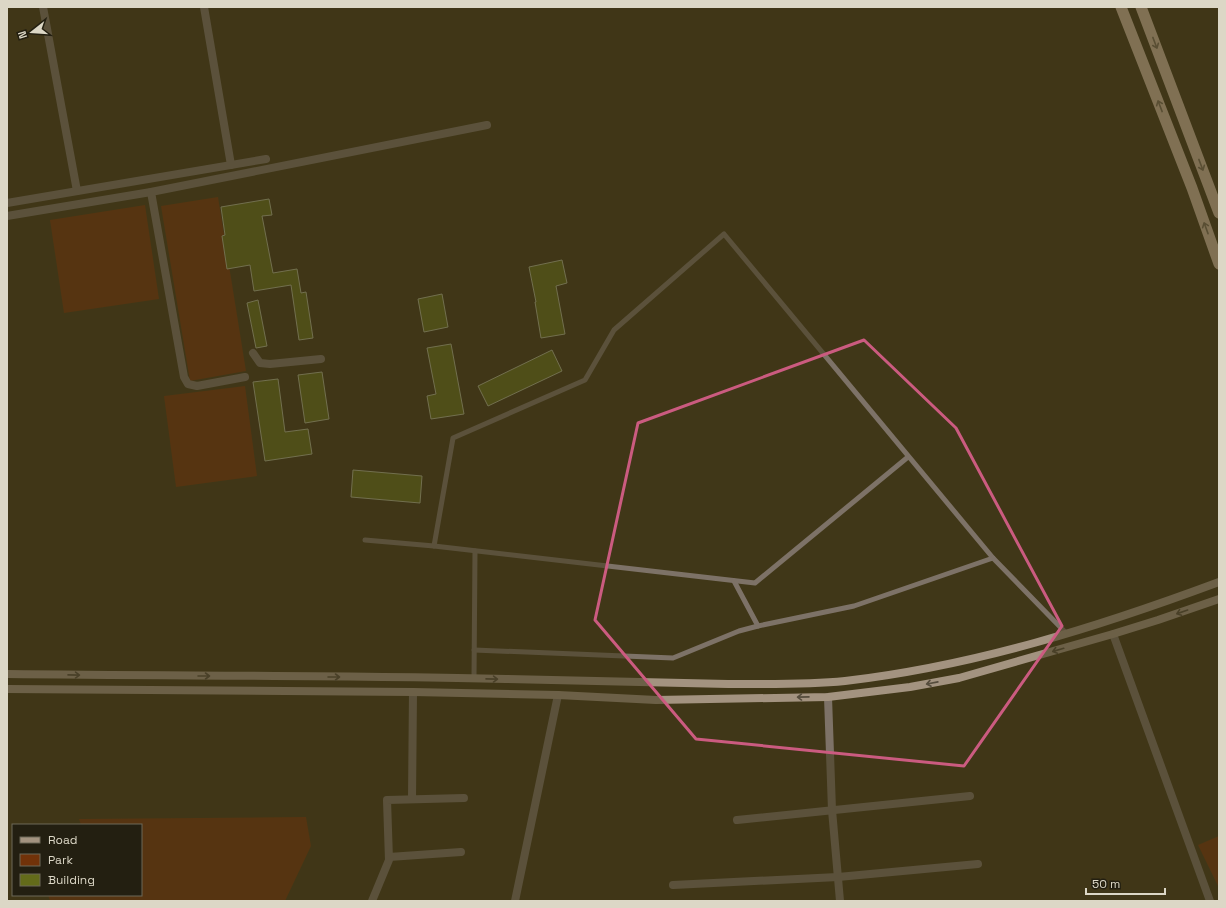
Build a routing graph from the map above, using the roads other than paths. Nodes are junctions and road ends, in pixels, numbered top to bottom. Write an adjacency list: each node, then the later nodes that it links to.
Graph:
1 (42, 7): 8 (street)
2 (204, 7): 7 (street)
3 (1121, 7): 13 (highway, one-way to 3)
4 (1141, 7): 11 (highway, one-way to 11)
5 (487, 125): 9 (street)
6 (266, 159): 7 (street)
7 (231, 165): 8 (street)
8 (77, 191): 10 (street)
9 (151, 192): 12 (street); 16 (street)
10 (7, 203)
11 (1219, 213)
12 (7, 216)
13 (1219, 264)
14 (253, 353): 15 (street)
15 (321, 359)
16 (244, 378)
17 (908, 457): 19 (lane); 21 (lane); 22 (lane)
18 (365, 540): 19 (lane)
19 (434, 546): 20 (lane)
20 (475, 551): 22 (lane); 28 (lane)
21 (992, 558): 25 (lane); 26 (lane)
22 (734, 581): 25 (lane)
23 (1219, 582): 26 (main road)
24 (1219, 600): 27 (main road, one-way to 27)
25 (758, 626): 28 (lane)
26 (1067, 634): 31 (main road, one-way to 26)
27 (1113, 634): 36 (main road, one-way to 36); 50 (street)
28 (474, 650): 31 (lane)
29 (7, 674): 30 (main road)
30 (46, 675): 31 (main road, one-way to 31); 33 (main road)
31 (474, 678)
32 (7, 689): 33 (main road)
33 (45, 689): 34 (main road)
34 (413, 692): 35 (main road); 39 (street)
35 (558, 695): 36 (main road, one-way to 35); 48 (street)
36 (828, 697): 40 (street)
37 (970, 796): 40 (street)
38 (464, 798): 39 (street)
39 (412, 799): 43 (street)
40 (832, 810): 41 (street); 45 (street)
41 (737, 820)
42 (461, 852): 43 (street)
43 (389, 857): 47 (street)
44 (978, 864): 45 (street)
45 (838, 877): 46 (street); 49 (street)
46 (673, 885)
47 (372, 901)
48 (515, 901)
49 (840, 901)
50 (1210, 901)

